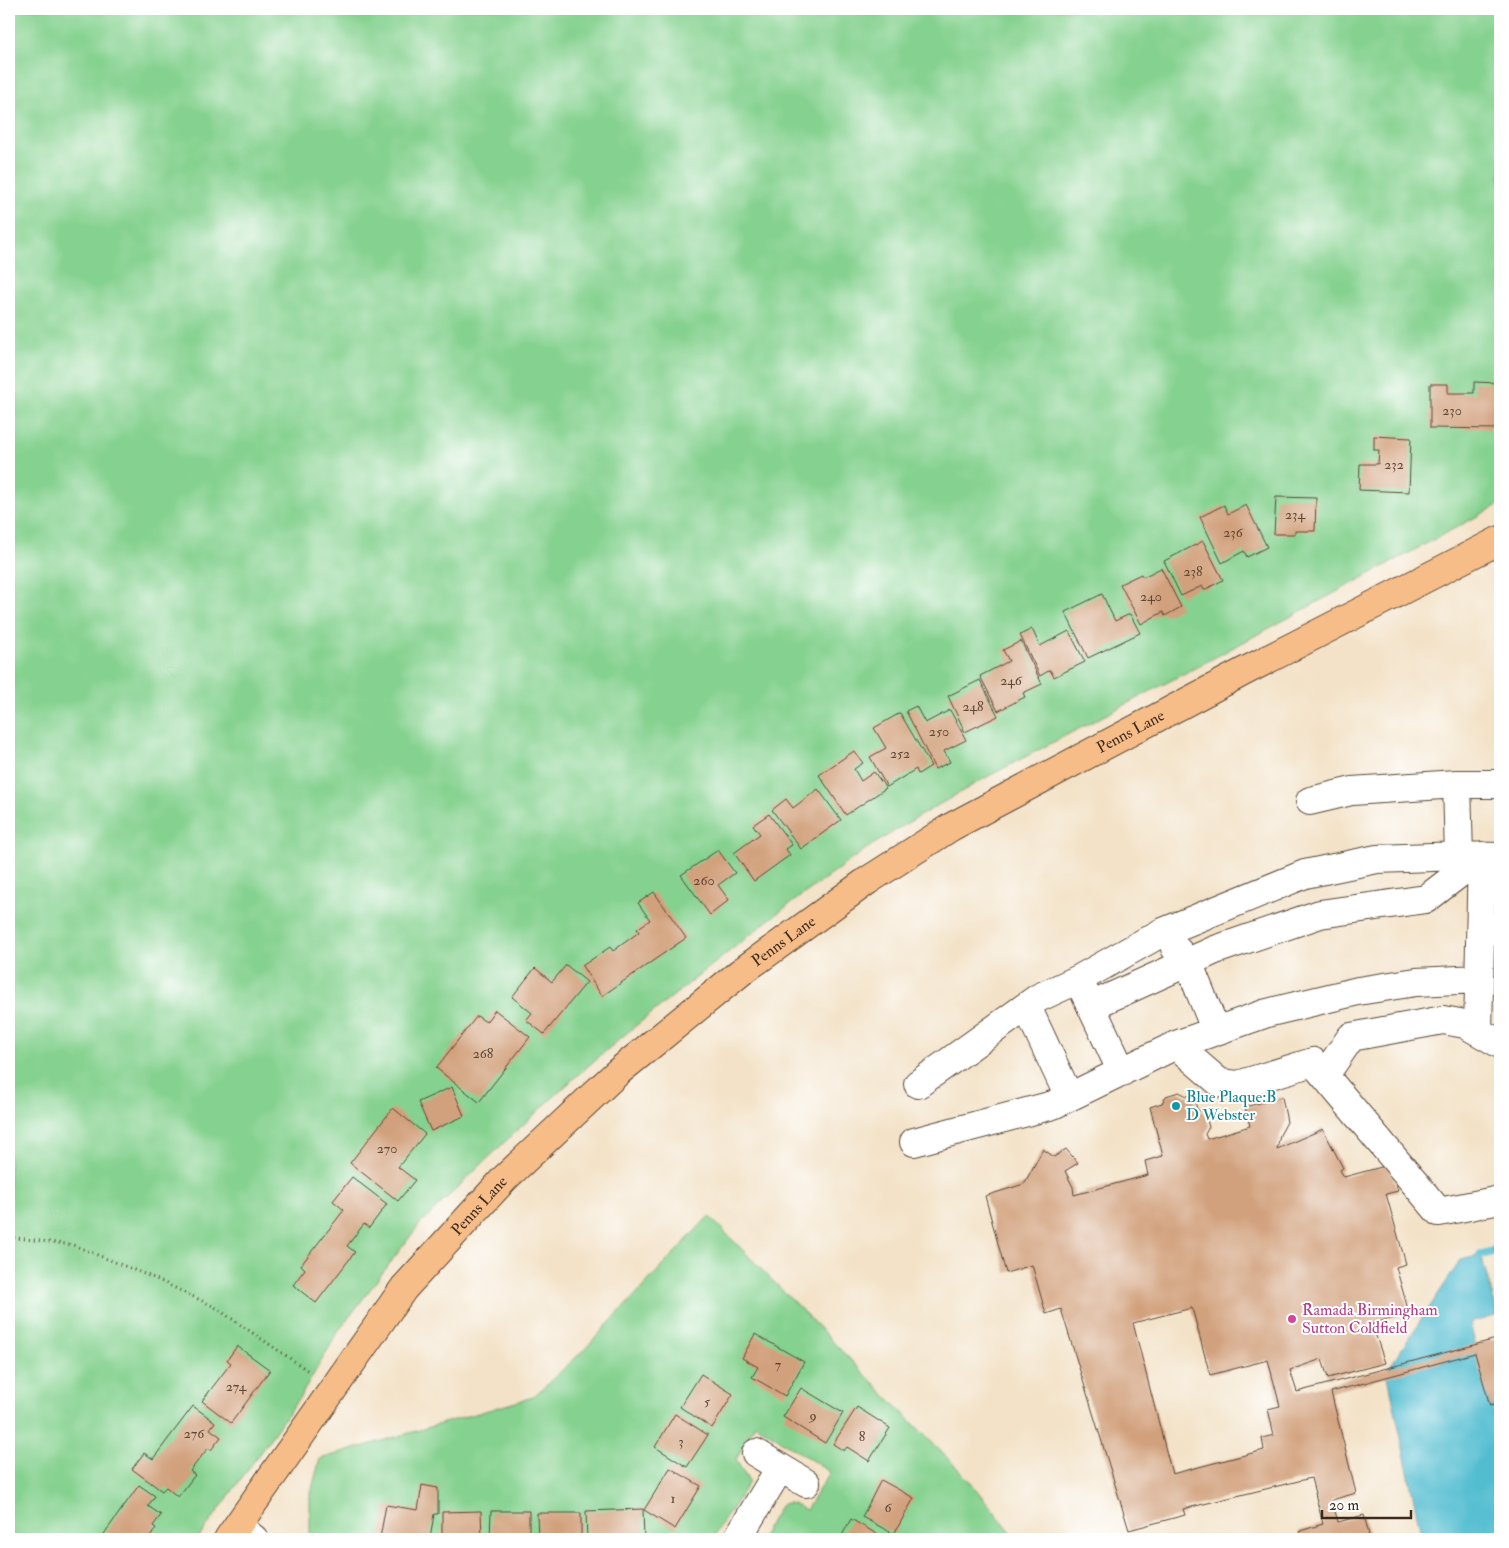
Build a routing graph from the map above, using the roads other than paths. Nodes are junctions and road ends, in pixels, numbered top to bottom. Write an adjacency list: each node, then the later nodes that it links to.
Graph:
1 (1500, 540): 24 (main road, Penns Lane)
2 (1457, 784): 3 (street); 4 (street); 5 (street)
3 (1500, 784)
4 (1310, 801)
5 (1480, 856): 6 (street); 7 (street); 8 (street)
6 (1161, 933): 7 (street); 9 (street)
7 (1188, 962): 10 (street); 12 (street)
8 (1479, 978): 12 (street); 13 (street)
9 (1079, 979): 10 (street); 11 (street)
10 (1092, 1006): 15 (street)
11 (1027, 1007): 17 (street); 18 (street)
12 (1216, 1031): 14 (street)
13 (1489, 1038): 16 (street)
14 (1176, 1045): 15 (street); 16 (street)
15 (1122, 1072): 18 (street)
16 (1325, 1075): 20 (street)
17 (918, 1084)
18 (1069, 1097): 19 (street)
19 (914, 1142)
20 (1500, 1200)
21 (756, 1453): 22 (street)
22 (780, 1468): 23 (street); 25 (street)
23 (806, 1483)
24 (240, 1535)
25 (737, 1539)

